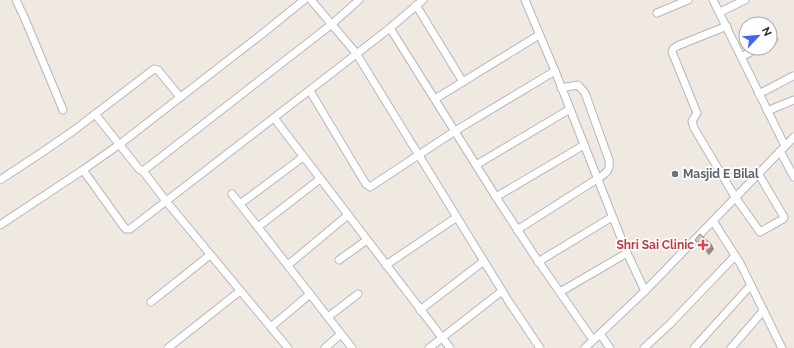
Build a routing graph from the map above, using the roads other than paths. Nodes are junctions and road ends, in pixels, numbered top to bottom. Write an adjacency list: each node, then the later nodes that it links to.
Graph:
1 (16, 0): 29 (street)
2 (304, 0): 25 (street)
3 (311, 0): 13 (street)
4 (359, 0): 13 (street)
5 (422, 0): 10 (street)
6 (524, 0): 16 (street)
7 (688, 0): 12 (street)
8 (713, 0): 11 (street)
9 (745, 0): 11 (street)
10 (416, 6): 15 (street); 21 (street)
11 (720, 12): 14 (street)
12 (657, 13)
13 (332, 24): 17 (street); 42 (street)
14 (727, 26): 18 (street); 49 (street)
15 (390, 28): 17 (street); 26 (street)
16 (539, 35): 19 (street); 21 (street)
17 (356, 53): 23 (street); 38 (street)
18 (741, 57): 24 (street)
19 (554, 71): 22 (street); 33 (street)
20 (793, 76): 24 (street)
21 (463, 82): 26 (street)
22 (561, 88): 28 (street); 47 (street)
23 (310, 91): 32 (street); 38 (street)
24 (759, 94): 30 (street)
25 (180, 97): 31 (street); 35 (street)
26 (435, 99): 33 (street)
27 (794, 100): 30 (street)
28 (570, 109): 36 (street); 40 (street)
29 (63, 110)
30 (767, 111): 37 (street)
31 (95, 114): 35 (street); 46 (street)
32 (274, 118): 39 (street); 51 (street)
33 (455, 131): 38 (street); 40 (street)
34 (794, 137): 37 (street)
35 (120, 144): 41 (street); 42 (street)
36 (584, 145): 47 (street); 50 (street)
37 (782, 148): 43 (street); 44 (street)
38 (419, 155): 54 (street)
39 (303, 157): 45 (street); 52 (street)
40 (476, 165): 50 (street)
41 (83, 170): 51 (street); 57 (street)
42 (143, 172): 51 (street)
43 (758, 173): 49 (street); 49 (street)
44 (794, 177)
45 (320, 179): 53 (street); 58 (street)
46 (0, 180)
47 (597, 180): 55 (street); 59 (street)
48 (232, 194): 52 (street)
49 (736, 196): 56 (street)
50 (496, 197): 59 (street)
51 (166, 201): 62 (street)
52 (240, 204): 58 (street)
53 (348, 215): 60 (street); 68 (street)
54 (457, 217): 65 (street); 67 (street)
55 (612, 217): 61 (street); 66 (street)
56 (713, 221): 63 (street); 72 (street)
57 (0, 225)
58 (258, 227): 68 (street)
59 (517, 230): 66 (street)
60 (367, 240): 64 (street); 67 (street)
61 (627, 253): 72 (street); 73 (street)
62 (210, 255): 70 (street); 76 (street)
63 (735, 256): 69 (street); 94 (street)
64 (339, 260)
65 (484, 262): 71 (street); 77 (street)
66 (538, 262): 73 (street)
67 (386, 265): 77 (street)
68 (288, 266): 74 (street)
69 (750, 286): 78 (street); 95 (street)
70 (240, 291): 80 (street); 85 (street)
71 (502, 291): 83 (street); 91 (street)
72 (645, 291): 82 (street)
73 (560, 292): 84 (street)
74 (310, 294): 79 (street); 80 (street)
75 (358, 294): 79 (street)
76 (151, 302)
77 (420, 310): 83 (street)
78 (763, 311): 96 (street); 97 (street)
79 (328, 317): 81 (street)
80 (271, 327): 86 (street)
81 (341, 334): 87 (street); 88 (street)
82 (600, 334): 84 (street); 93 (street)
83 (442, 338): 89 (street); 90 (street)
84 (593, 340): 92 (street)
85 (168, 348)
86 (288, 348)
87 (325, 348)
88 (352, 348)
89 (429, 348)
90 (450, 348)
91 (540, 348)
92 (585, 348)
93 (610, 348)
94 (644, 348)
95 (694, 348)
96 (731, 348)
97 (782, 348)

